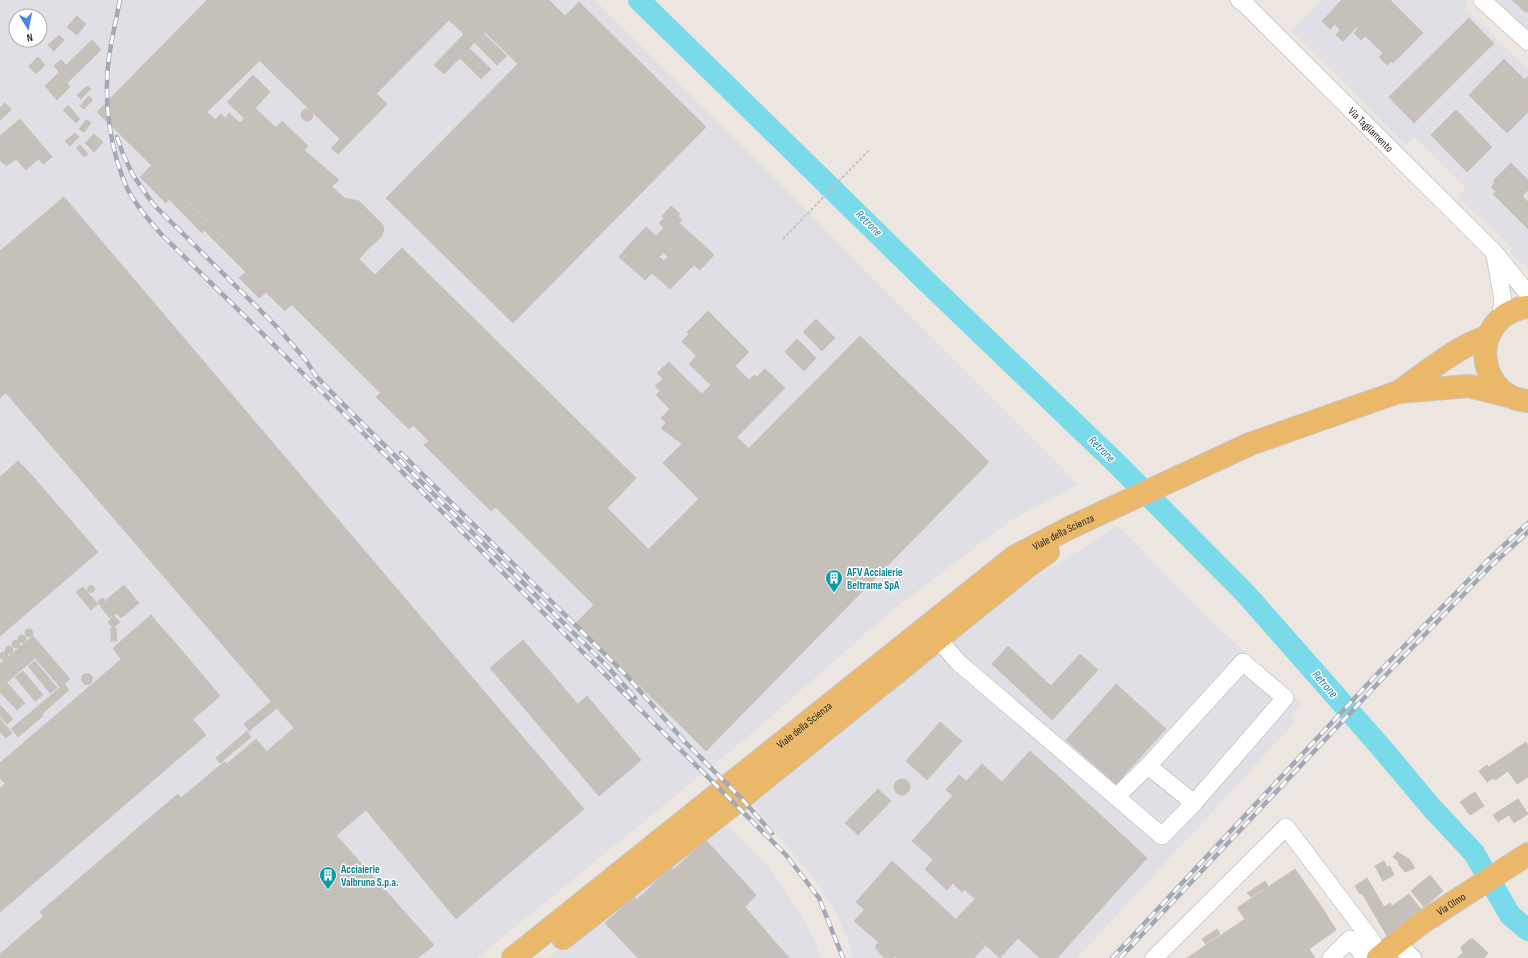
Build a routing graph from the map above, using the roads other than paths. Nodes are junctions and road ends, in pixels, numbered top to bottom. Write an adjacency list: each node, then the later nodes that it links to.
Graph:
1 (1482, 0): 3 (street)
2 (1243, 2): 4 (street, Via Tagliamento)
3 (1528, 42)
4 (1495, 253): 5 (street, Via Tagliamento); 7 (street)
5 (1528, 294)
6 (1528, 307): 7 (main road)
7 (1500, 319): 8 (main road)
8 (1488, 337): 9 (main road); 10 (main road)
9 (1398, 392): 10 (main road); 11 (main road, Viale della Scienza)
10 (1522, 401)
11 (1108, 511): 12 (main road, Viale della Scienza); 18 (main road, Viale della Scienza)
12 (938, 639): 14 (street); 19 (main road, Viale della Scienza)
13 (1148, 766): 14 (street); 15 (street); 15 (street)
14 (1116, 797): 15 (street)
15 (1194, 804)
16 (1528, 854): 17 (main road, Via Olmo)
17 (1380, 954): 20 (street); 21 (street); 22 (street)
18 (513, 958)
19 (537, 958)
20 (1154, 958)
21 (1331, 958)
22 (1413, 958)

